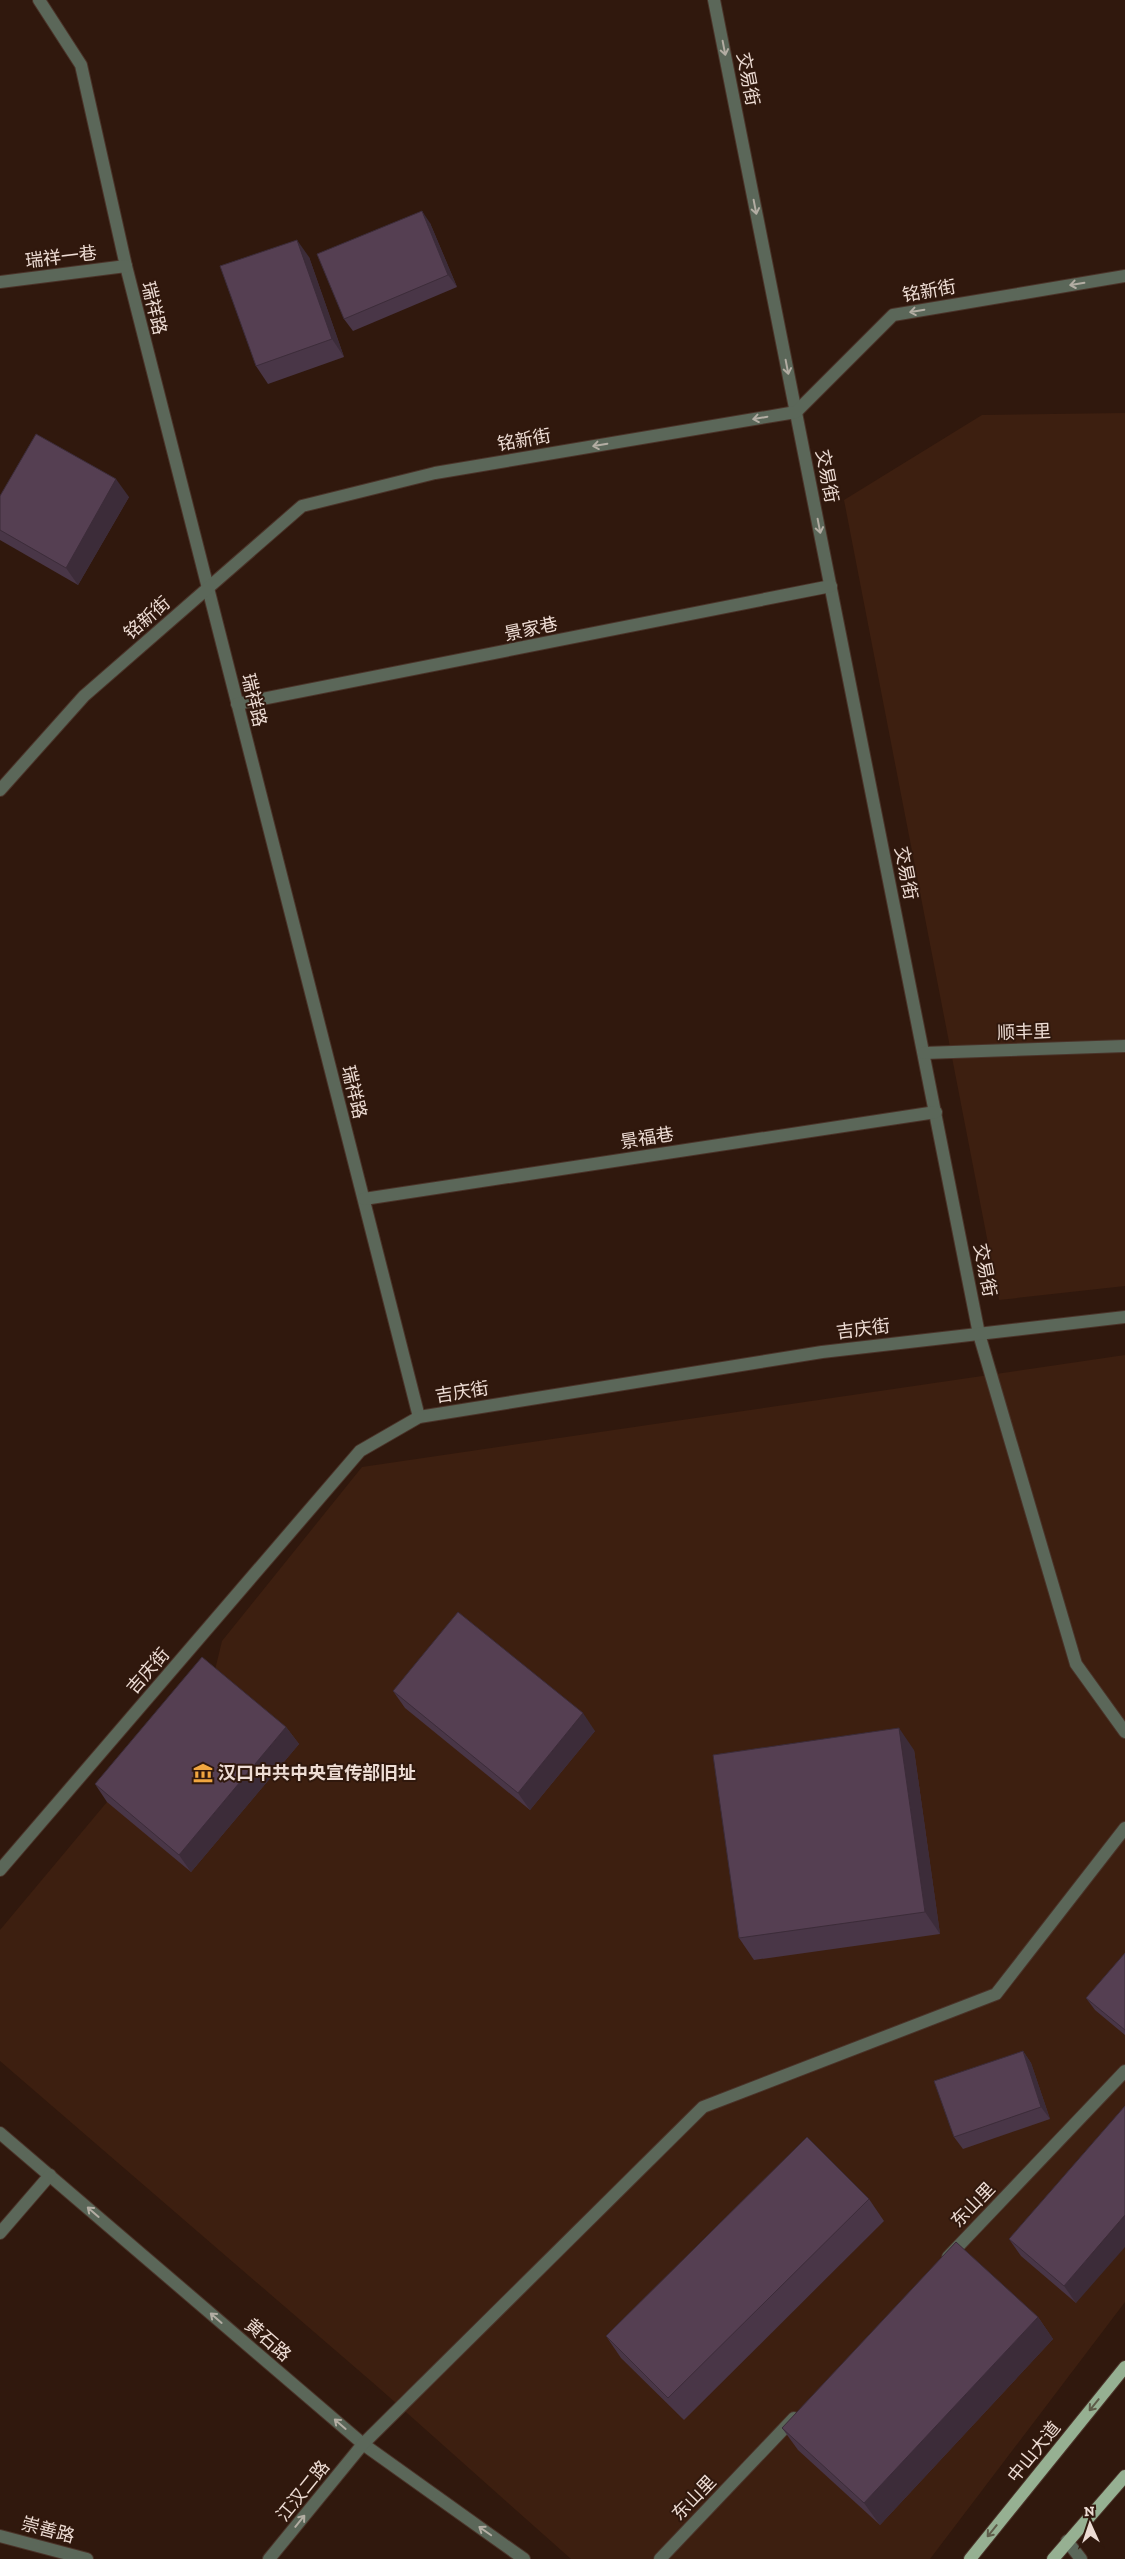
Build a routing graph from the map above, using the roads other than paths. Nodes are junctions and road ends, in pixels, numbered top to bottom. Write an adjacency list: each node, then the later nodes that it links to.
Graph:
1 (39, 0): 3 (street, 瑞祥路)
2 (714, 0): 6 (street, 交易街, one-way to 6)
3 (126, 266): 5 (street, 瑞祥一巷); 8 (street, 瑞祥路)
4 (1125, 276): 6 (street, 铭新街, one-way to 6)
5 (0, 282)
6 (796, 412): 7 (street, 交易街, one-way to 7); 8 (street, 铭新街, one-way to 8)
7 (831, 586): 9 (street, 景家巷); 12 (street, 交易街)
8 (208, 587): 9 (street, 瑞祥路); 10 (street, 铭新街)
9 (237, 704): 14 (street, 瑞祥路)
10 (0, 790)
11 (1125, 1046): 12 (street, 顺丰里)
12 (924, 1053): 13 (street, 交易街)
13 (936, 1112): 14 (street, 景福巷); 16 (street, 交易街)
14 (364, 1199): 17 (street, 瑞祥路)
15 (1125, 1317): 16 (street, 吉庆街)
16 (980, 1334): 17 (street, 吉庆街); 18 (street, 交易街)
17 (419, 1417): 20 (street, 吉庆街)
18 (1125, 1732)
19 (1125, 1828): 28 (street, 江汉二路)
20 (0, 1870)
21 (1125, 2070): 25 (street, 东山里)
22 (0, 2133): 23 (street, 黄石路)
23 (50, 2175): 24 (street); 28 (street, 黄石路, one-way to 23)
24 (0, 2233)
25 (940, 2264)
26 (1125, 2367): 36 (main road, 中山大道, one-way to 36)
27 (804, 2408): 35 (street, 东山里)
28 (363, 2444): 33 (street, 江汉二路, one-way to 28); 34 (street, 黄石路, one-way to 28)
29 (1125, 2476): 31 (main road)
30 (0, 2536): 32 (street, 崇善路)
31 (1067, 2541): 37 (main road); 38 (street)
32 (87, 2559)
33 (269, 2559)
34 (524, 2559)
35 (660, 2559)
36 (970, 2559)
37 (1053, 2559)
38 (1081, 2559)

